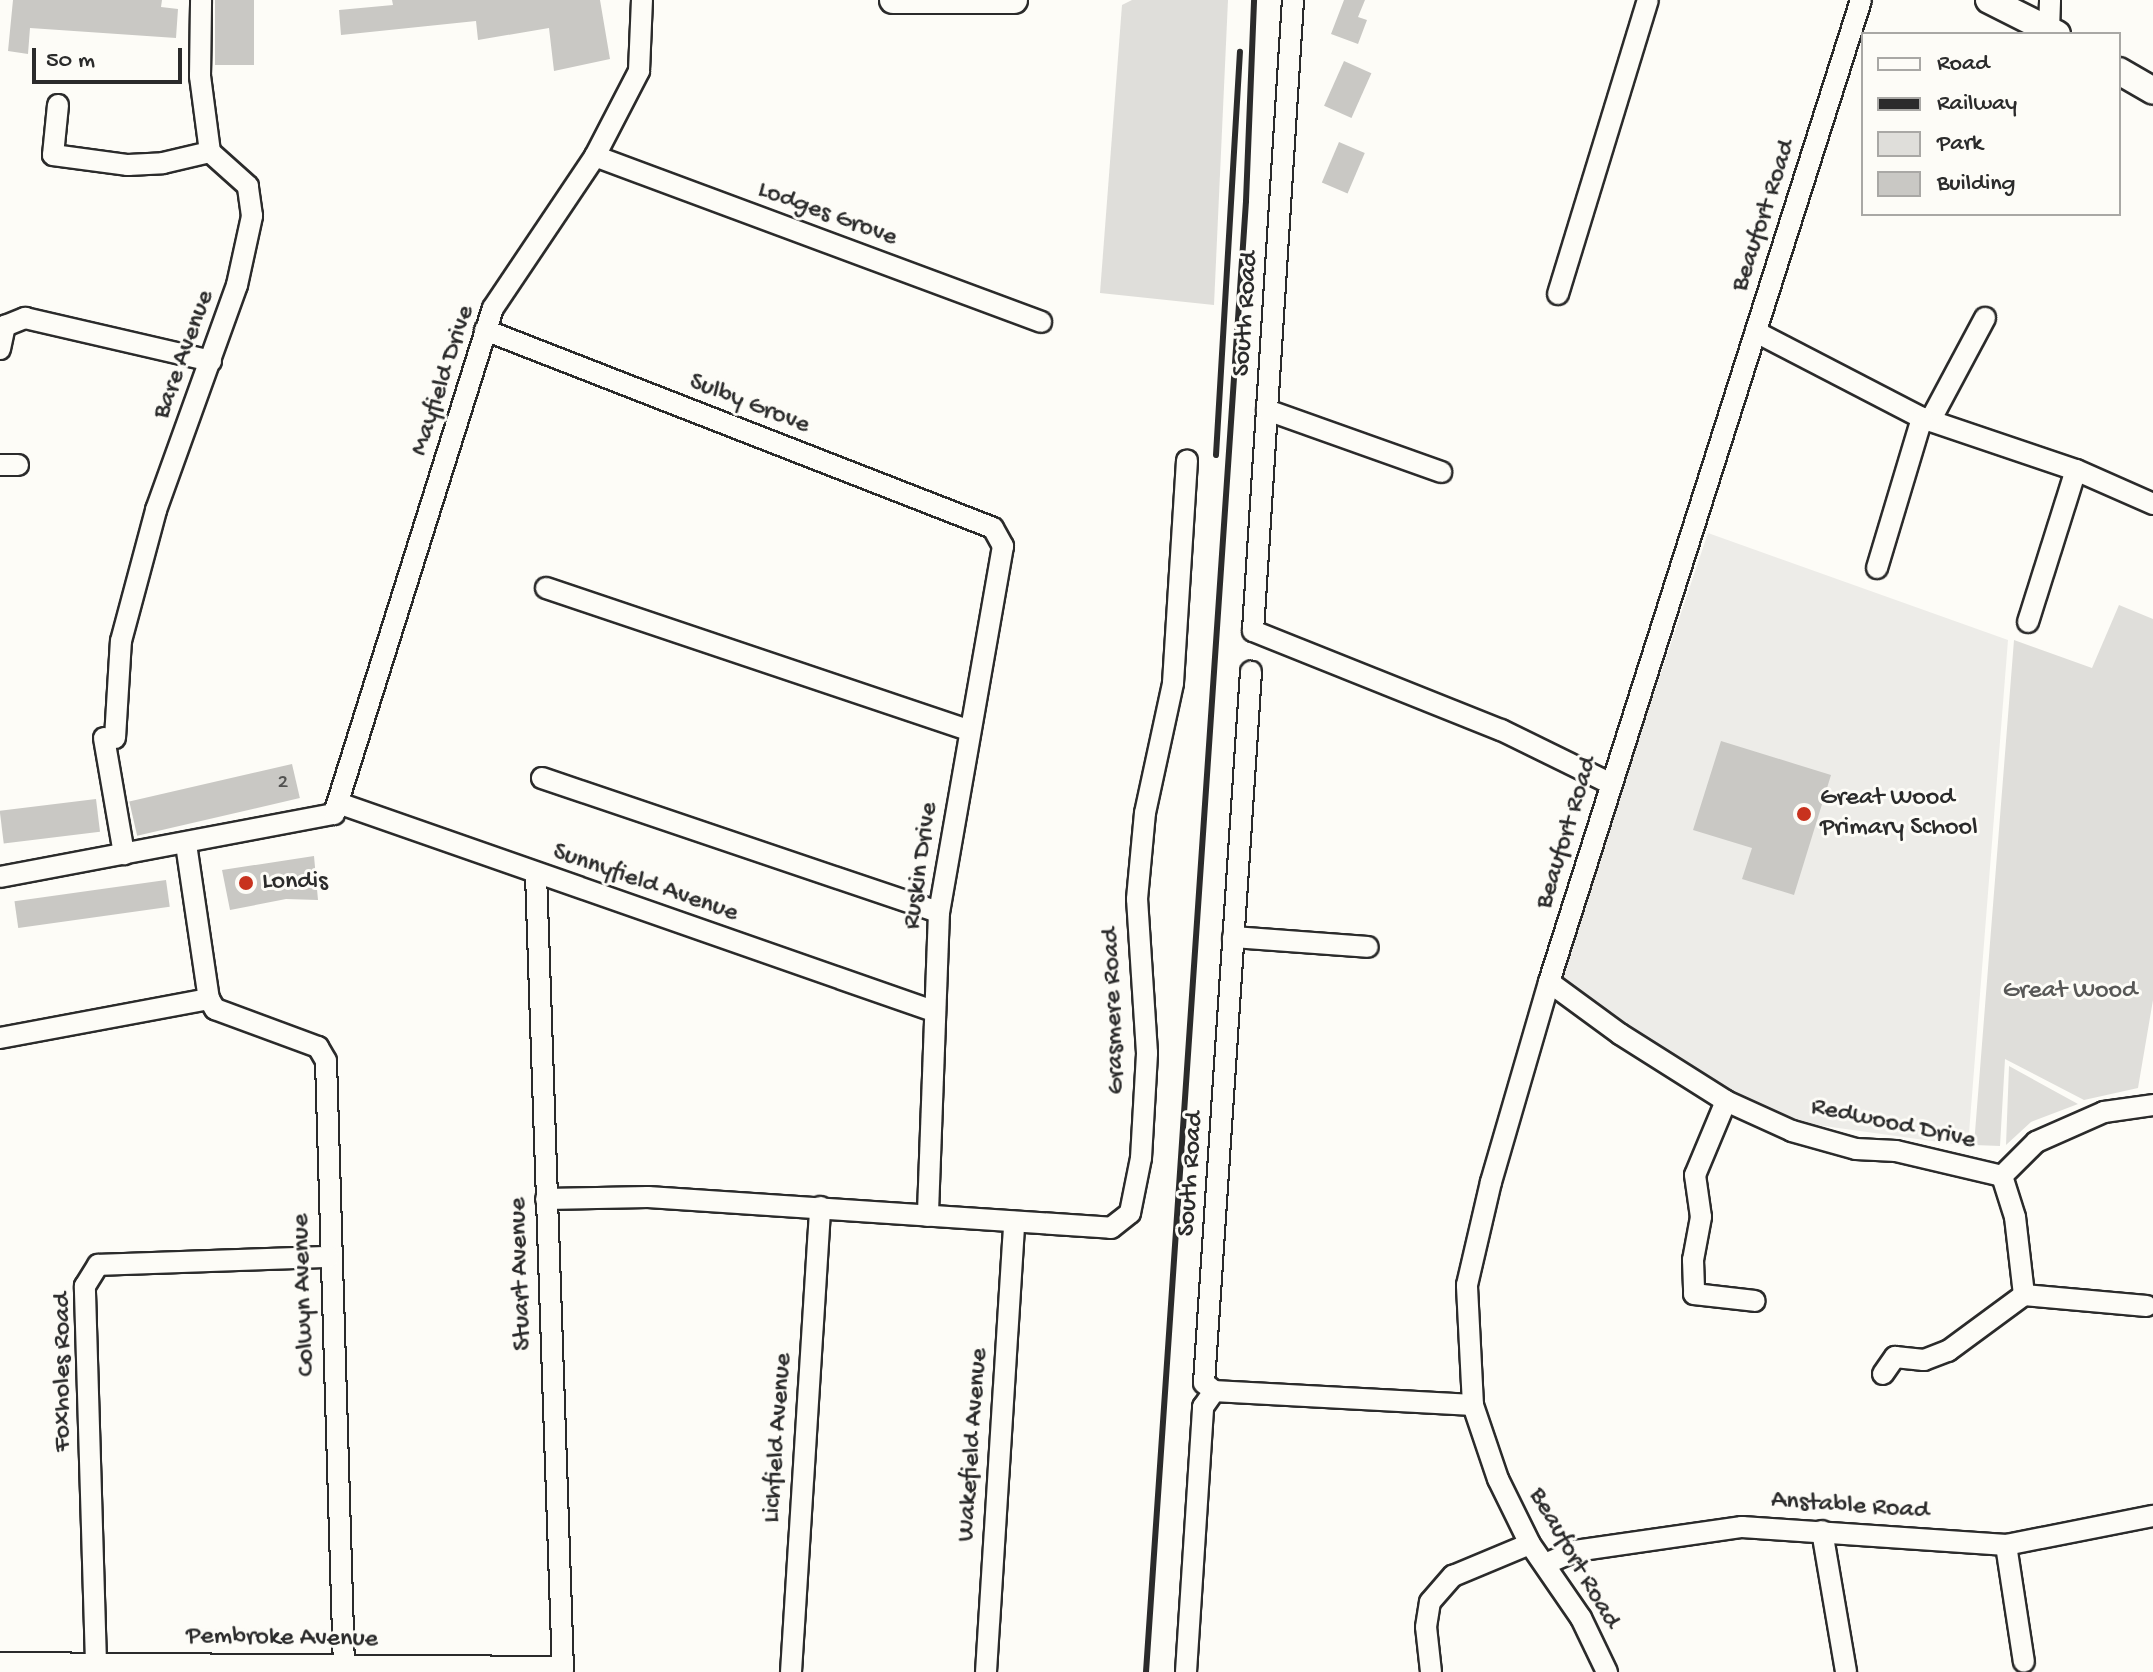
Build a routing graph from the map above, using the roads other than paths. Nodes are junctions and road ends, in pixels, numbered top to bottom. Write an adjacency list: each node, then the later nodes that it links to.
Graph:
1 (201, 0): 15 (street)
2 (642, 0): 16 (street, Mayfield Drive)
3 (893, 0): 10 (main road)
4 (1014, 0): 10 (main road)
5 (1293, 0): 24 (street, South Road)
6 (1648, 0): 17 (street)
7 (1861, 0): 21 (street, Beaufort Road)
8 (1989, 0): 11 (main road)
9 (2050, 0): 11 (street)
10 (987, 2)
11 (2053, 32)
12 (2121, 72): 13 (main road)
13 (2153, 91)
14 (58, 105): 15 (street)
15 (210, 152): 23 (street, Bare Avenue)
16 (595, 156): 19 (street, Lodges Grove); 20 (street, Mayfield Drive)
17 (1558, 294)
18 (1985, 318): 25 (street)
19 (1041, 322)
20 (485, 330): 30 (street, Sulby Grove); 38 (street, Mayfield Drive)
21 (1756, 332): 25 (street); 37 (street, Beaufort Road)
22 (0, 349): 23 (street)
23 (211, 361): 40 (street, Bare Avenue)
24 (1267, 410): 28 (street); 37 (street, South Road)
25 (1926, 420): 27 (street); 31 (street)
26 (1187, 460): 56 (street, Grasmere Road)
27 (2076, 470): 29 (street); 33 (street)
28 (1441, 472)
29 (2153, 504)
30 (993, 528): 35 (street, Ruskin Drive)
31 (1877, 568)
32 (546, 588): 35 (street)
33 (2028, 622)
34 (1251, 672): 44 (street, South Road)
35 (968, 730): 43 (street, Ruskin Drive)
36 (542, 778): 43 (street)
37 (1611, 784): 46 (street, Beaufort Road)
38 (341, 804): 39 (street); 41 (street, Sunnyfield Avenue)
39 (186, 844): 40 (street); 47 (street)
40 (124, 854): 42 (street)
41 (536, 874): 48 (street, Sunnyfield Avenue); 53 (street, Stuart Avenue)
42 (0, 877)
43 (939, 912): 48 (street, Ruskin Drive)
44 (1233, 937): 45 (street); 62 (street, South Road)
45 (1368, 947)
46 (1549, 982): 50 (street, Redwood Drive); 63 (street, Beaufort Road)
47 (209, 999): 49 (street); 57 (street, Colwyn Avenue)
48 (933, 1011): 55 (street, Ruskin Drive)
49 (0, 1038)
50 (1726, 1101): 52 (street, Redwood Drive); 59 (street)
51 (2153, 1105): 52 (street)
52 (2002, 1176): 58 (street, Redwood Drive)
53 (546, 1199): 54 (street, Grasmere Road); 73 (street, Stuart Avenue)
54 (820, 1207): 55 (street, Grasmere Road); 74 (street, Lichfield Avenue)
55 (928, 1216): 56 (street, Grasmere Road)
56 (1014, 1222): 75 (street, Wakefield Avenue)
57 (329, 1257): 71 (street, Foxholes Road); 72 (street, Colwyn Avenue)
58 (2024, 1295): 60 (street); 61 (street)
59 (1755, 1301)
60 (2147, 1306)
61 (1889, 1357)
62 (1214, 1391): 63 (street); 76 (street)
63 (1473, 1405): 66 (street, Beaufort Road)
64 (2153, 1516): 67 (street, Anstable Road)
65 (1822, 1531): 67 (street, Anstable Road); 68 (street, Anstable Road); 79 (street)
66 (1530, 1544): 68 (street, Beaufort Road); 77 (street)
67 (2006, 1545): 69 (street)
68 (1545, 1564): 78 (street, Beaufort Road)
69 (2024, 1662)
70 (0, 1663): 71 (street, Pembroke Avenue)
71 (96, 1663): 72 (street, Pembroke Avenue)
72 (344, 1666): 73 (street, Pembroke Avenue)
73 (563, 1670)
74 (791, 1672)
75 (986, 1672)
76 (1186, 1672)
77 (1431, 1672)
78 (1607, 1672)
79 (1846, 1672)

